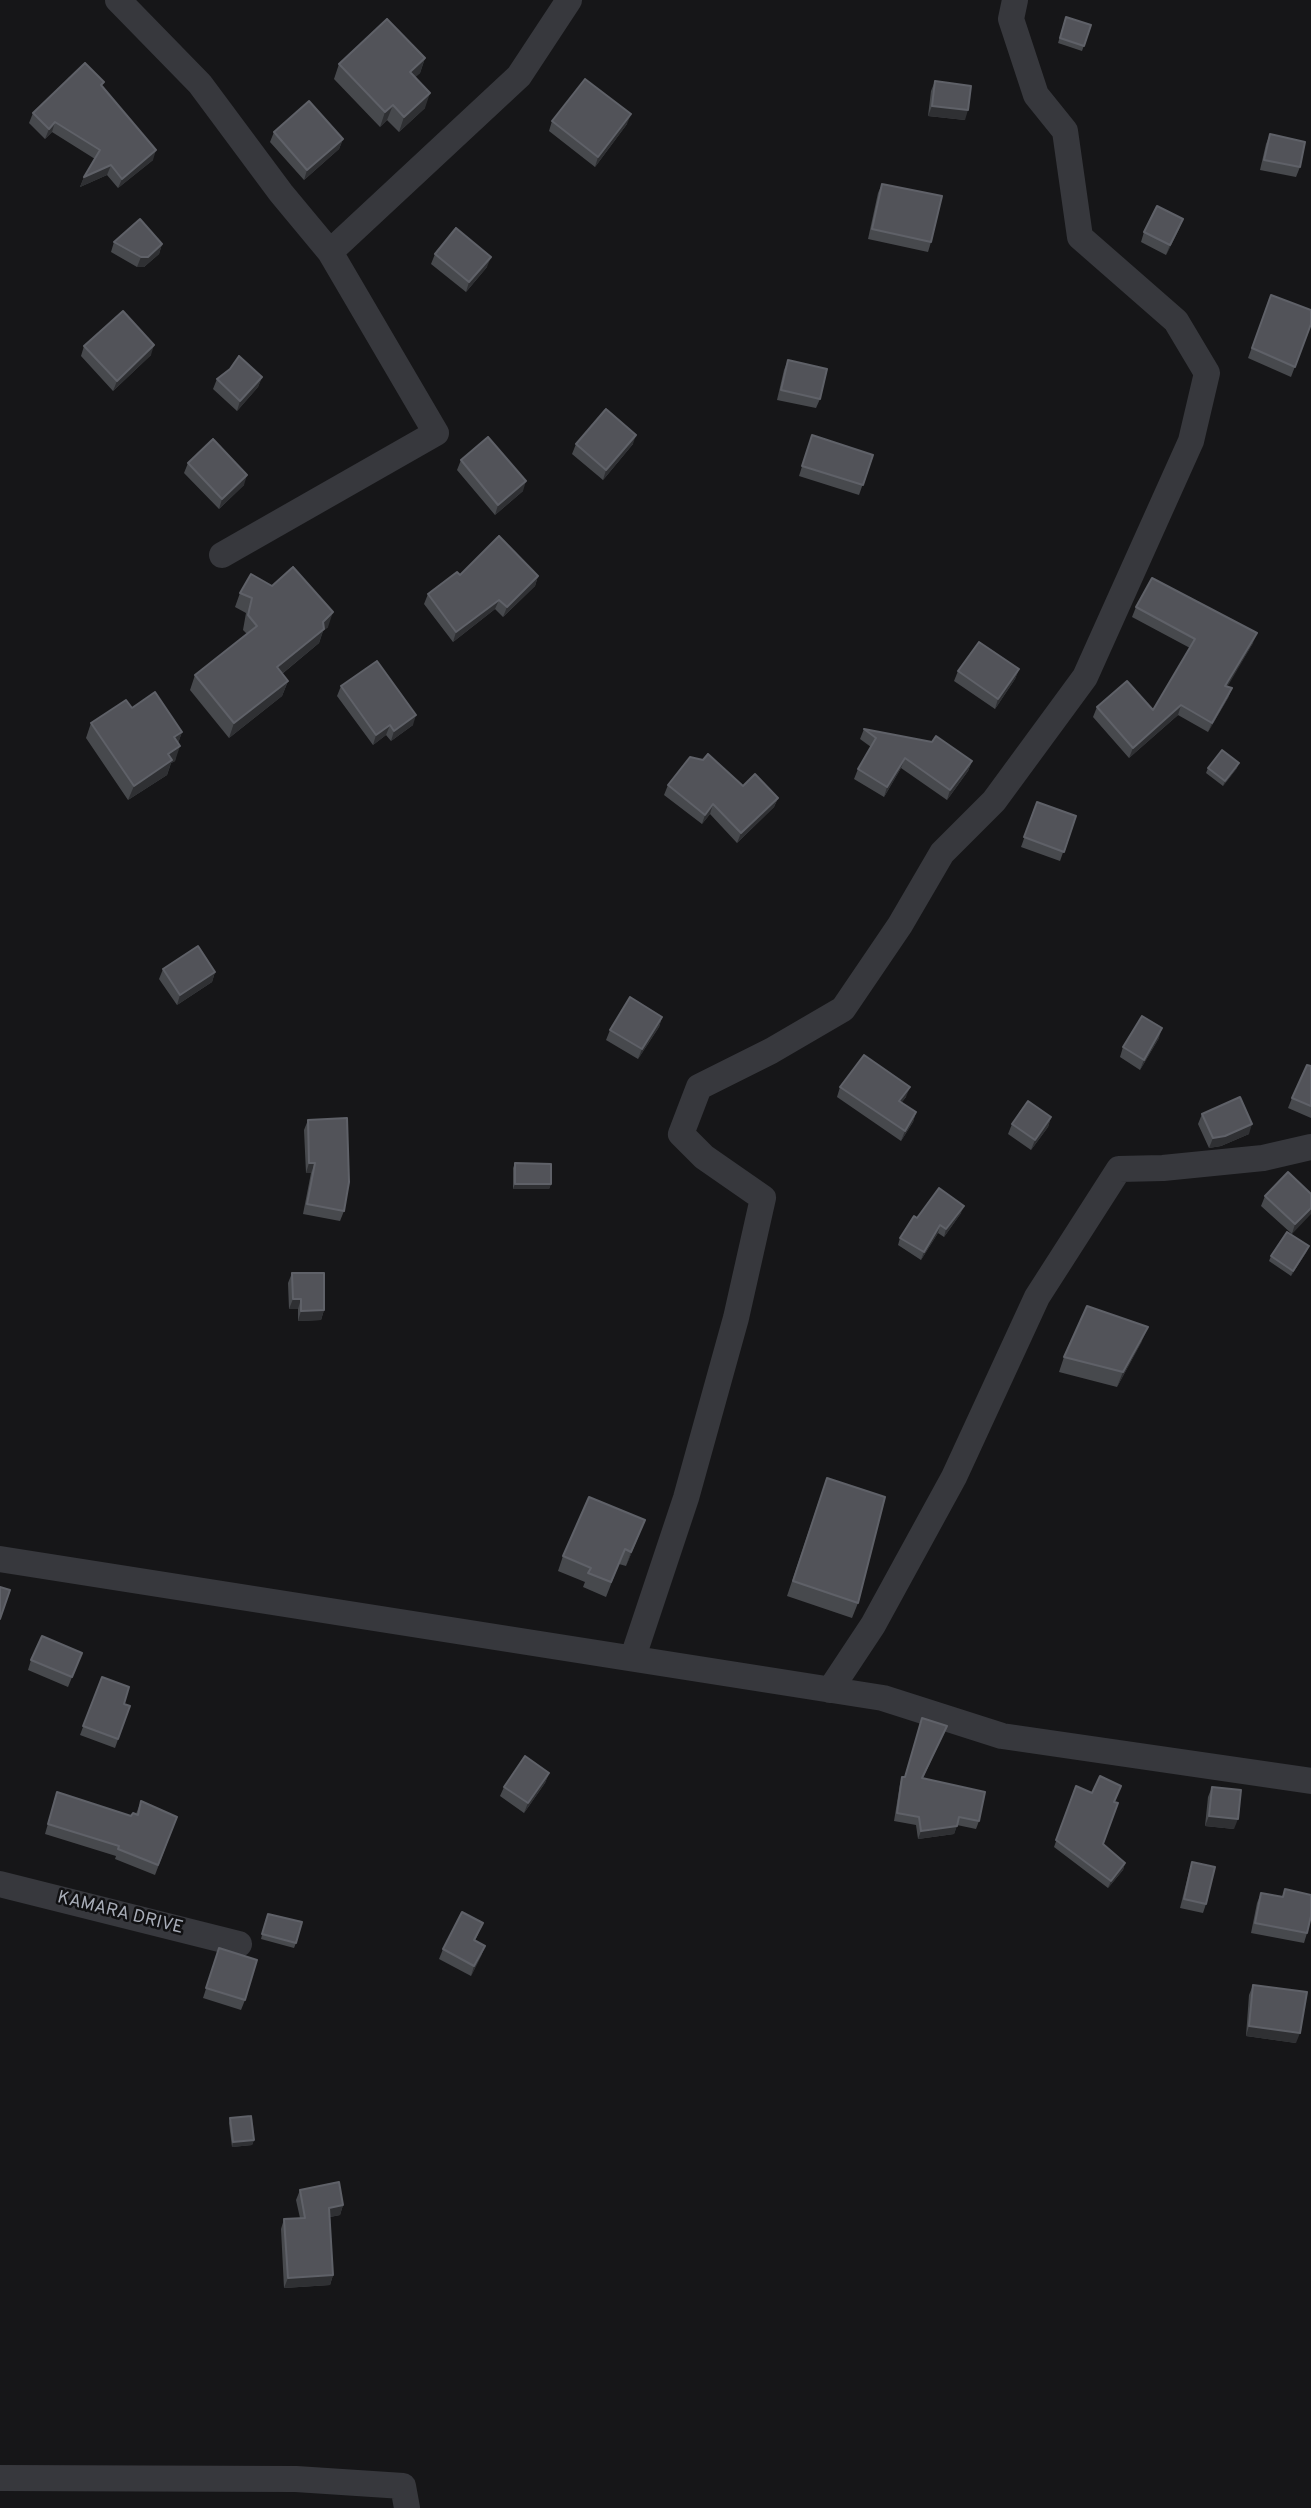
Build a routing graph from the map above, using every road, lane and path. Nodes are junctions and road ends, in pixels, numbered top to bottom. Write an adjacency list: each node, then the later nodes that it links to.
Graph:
1 (118, 0): 4 (street)
2 (569, 0): 4 (street)
3 (1015, 0): 8 (street)
4 (330, 252): 5 (street)
5 (222, 555)
6 (1311, 1147): 9 (street)
7 (0, 1559): 8 (street)
8 (633, 1657): 9 (street)
9 (830, 1690): 10 (street)
10 (1311, 1781)
11 (0, 1884): 12 (street, KAMARA DRIVE)
12 (239, 1944)
13 (0, 2478): 14 (street)
14 (407, 2508)

